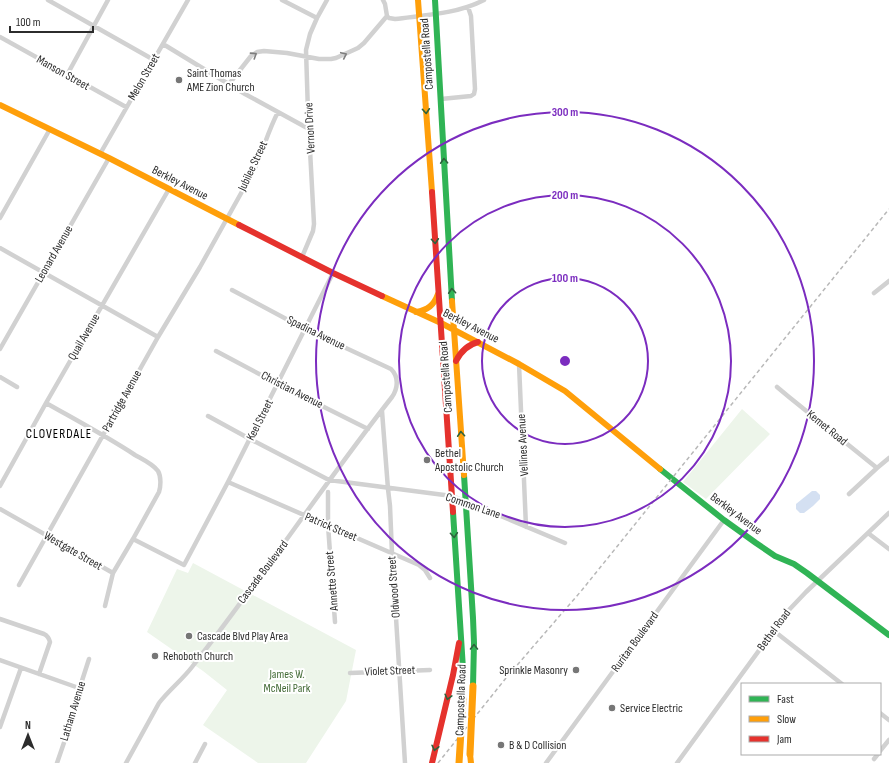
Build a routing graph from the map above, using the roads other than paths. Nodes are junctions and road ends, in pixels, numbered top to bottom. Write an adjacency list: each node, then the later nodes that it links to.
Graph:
1 (48, 0): 15 (street)
2 (108, 0): 15 (street)
3 (188, 0): 17 (street, Melon Street)
4 (282, 0): 14 (street)
5 (327, 0): 14 (street, Vernon Drive)
6 (383, 0): 12 (street)
7 (418, 0): 13 (main road, Campostella Road)
8 (435, 0): 11 (main road, Campostella Road)
9 (481, 1): 10 (street)
10 (468, 7): 11 (street); 22 (street)
11 (436, 14): 13 (street); 22 (main road, Campostella Road)
12 (387, 16): 13 (street); 18 (street, one-way to 12)
13 (419, 16): 39 (main road, Campostella Road, one-way to 39)
14 (317, 18): 18 (street, Vernon Drive)
15 (94, 26): 19 (street); 20 (street)
16 (0, 37): 20 (street, Manson Street)
17 (163, 44): 19 (street, Melon Street); 21 (street)
18 (306, 57): 21 (street, one-way to 18); 26 (street, Vernon Drive)
19 (154, 60): 24 (street, Melon Street)
20 (66, 75): 24 (street, Manson Street)
21 (229, 84): 25 (street)
22 (441, 99): 45 (main road, Campostella Road, one-way to 22)
23 (0, 105): 27 (main road, Berkley Avenue)
24 (126, 107): 28 (street, Melon Street)
25 (278, 112): 26 (street); 32 (street, Jubilee Street)
26 (309, 128): 34 (street, Vernon Drive)
27 (50, 129): 28 (main road, Berkley Avenue); 31 (street)
28 (100, 154): 29 (main road, Berkley Avenue)
29 (109, 158): 30 (main road, Berkley Avenue); 35 (street, Leonard Avenue)
30 (169, 190): 32 (main road, Berkley Avenue); 41 (street, Quail Avenue)
31 (0, 218)
32 (227, 219): 34 (main road, Berkley Avenue); 46 (street, Partridge Avenue)
33 (0, 248): 35 (street)
34 (302, 258): 36 (main road, Berkley Avenue)
35 (44, 272): 41 (street); 48 (street, Leonard Avenue)
36 (333, 273): 42 (main road, Berkley Avenue); 44 (street, Keel Street)
37 (889, 281): 40 (street)
38 (232, 290): 44 (street, Spadina Avenue)
39 (439, 292): 42 (main road); 43 (main road, Campostella Road)
40 (874, 293)
41 (103, 305): 46 (street); 57 (street, Quail Avenue)
42 (416, 312): 43 (main road, Berkley Avenue)
43 (441, 323): 45 (main road, Berkley Avenue); 71 (main road, Campostella Road)
44 (306, 329): 53 (street, Spadina Avenue); 54 (street, Keel Street)
45 (454, 330): 47 (main road, Berkley Avenue); 50 (main road, Campostella Road)
46 (158, 337): 61 (street, Partridge Avenue)
47 (478, 342): 50 (main road); 51 (main road, Berkley Avenue)
48 (0, 350)
49 (216, 350): 54 (street, Christian Avenue)
50 (456, 361): 72 (main road, Campostella Road, one-way to 50)
51 (519, 364): 76 (main road, Berkley Avenue); 78 (street, Vellines Avenue)
52 (0, 377): 55 (street)
53 (397, 379): 58 (street, Cascade Boulevard)
54 (278, 384): 60 (street, Christian Avenue); 62 (street, Keel Street)
55 (18, 387)
56 (777, 387): 64 (street, Kemet Road)
57 (46, 403): 61 (street); 67 (street, Quail Avenue)
58 (382, 411): 60 (street, Cascade Boulevard); 68 (street, Oldwood Street)
59 (208, 416): 62 (street, Common Lane)
60 (368, 429): 65 (street, Cascade Boulevard)
61 (103, 435): 80 (street, Partridge Avenue); 81 (street, Westgate Street)
62 (250, 439): 65 (street, Common Lane); 66 (street, Keel Street)
63 (889, 458): 64 (street)
64 (877, 468): 70 (street)
65 (329, 480): 68 (street, Common Lane); 75 (street, Cascade Boulevard)
66 (228, 482): 75 (street, Patrick Street); 81 (street, Keel Street)
67 (0, 486)
68 (388, 488): 71 (street, Common Lane); 84 (street, Oldwood Street)
69 (328, 492): 77 (street, Annette Street)
70 (850, 494)
71 (452, 496): 72 (street, Common Lane); 92 (main road, Campostella Road, one-way to 92)
72 (466, 501): 78 (street, Common Lane); 118 (main road, Campostella Road, one-way to 72, bridge)
73 (0, 509): 80 (street, Westgate Street)
74 (889, 513): 79 (street, Bethel Road)
75 (305, 515): 77 (street, Patrick Street); 113 (street, Cascade Boulevard)
76 (724, 520): 87 (main road, Berkley Avenue); 119 (street, Ruritan Boulevard)
77 (328, 525): 84 (street, Patrick Street); 91 (street, Annette Street)
78 (526, 526): 82 (street, Common Lane)
79 (868, 533): 83 (street); 87 (street, Bethel Road)
80 (46, 536): 85 (street, Westgate Street); 88 (street, Partridge Avenue)
81 (133, 539): 85 (street, Westgate Street)
82 (565, 544)
83 (889, 549)
84 (392, 553): 86 (street, Patrick Street); 98 (street, Oldwood Street)
85 (113, 573): 89 (street)
86 (430, 578)
87 (818, 580): 93 (street, Bethel Road); 94 (main road, Berkley Avenue)
88 (19, 585)
89 (105, 606)
90 (0, 619): 101 (street)
91 (335, 622)
92 (461, 631): 116 (main road, one-way to 116); 117 (main road, bridge)
93 (774, 631): 102 (street); 120 (street, Bethel Road)
94 (889, 635)
95 (0, 660): 97 (street)
96 (89, 660): 103 (street, Latham Avenue)
97 (21, 668): 101 (street); 106 (street)
98 (400, 670): 99 (street, Violet Street); 100 (street, Violet Street); 115 (street, Oldwood Street)
99 (430, 670)
100 (350, 673)
101 (39, 674): 103 (street)
102 (836, 682)
103 (79, 690): 112 (street, Latham Avenue)
104 (881, 714): 105 (street)
105 (889, 720)
106 (0, 727)
107 (889, 740): 109 (street)
108 (205, 744): 114 (street)
109 (881, 750)
110 (877, 755): 111 (street)
111 (874, 759)
112 (57, 763)
113 (126, 763)
114 (195, 763)
115 (405, 763)
116 (432, 763)
117 (459, 763)
118 (470, 763)
119 (546, 763)
120 (677, 763)

